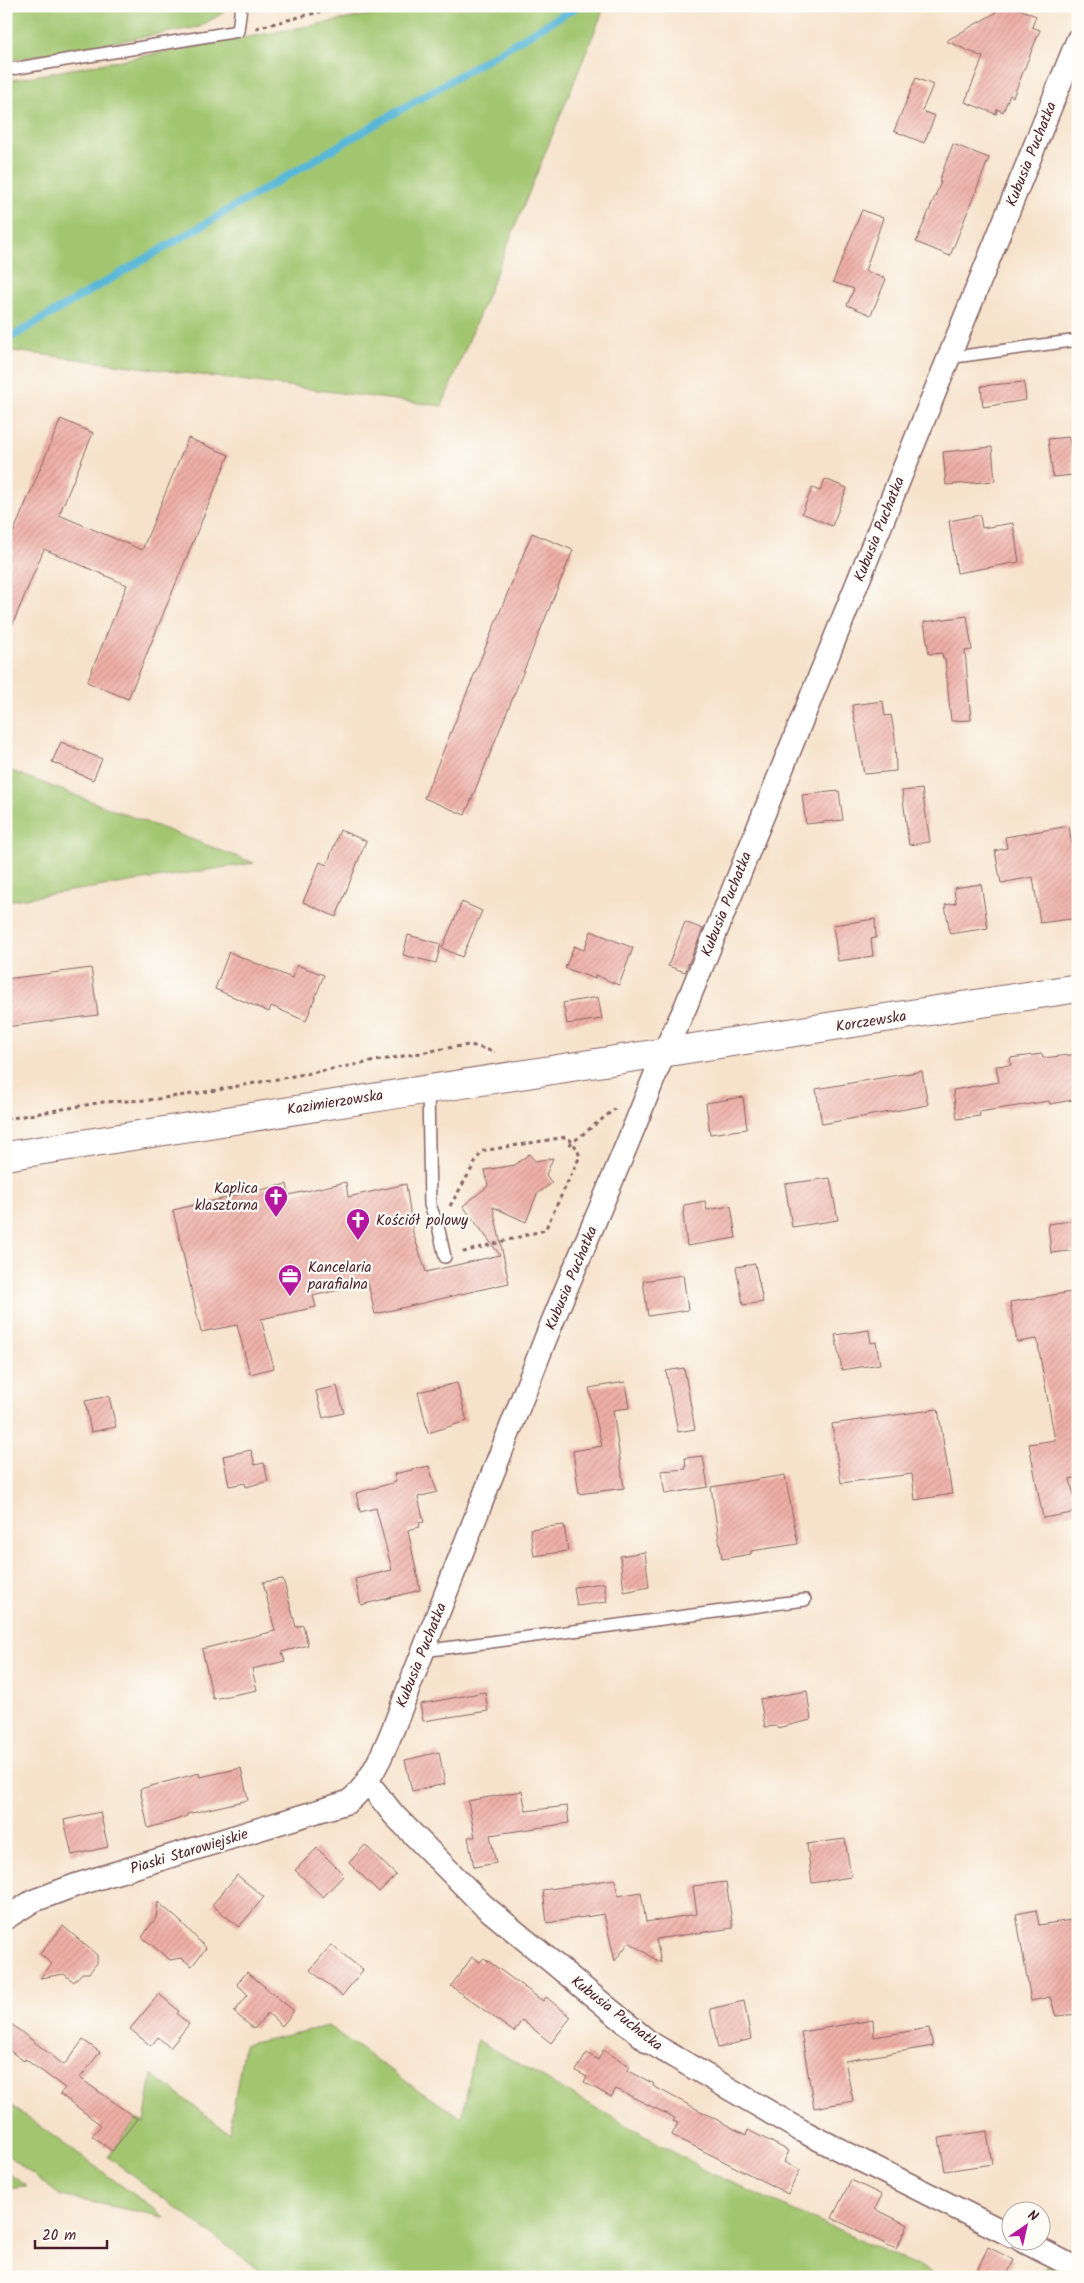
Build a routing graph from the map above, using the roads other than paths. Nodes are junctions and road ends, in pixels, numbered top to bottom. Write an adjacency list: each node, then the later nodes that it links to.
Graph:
1 (241, 6): 3 (lane)
2 (1078, 40): 5 (street, Kubusia Puchatka)
3 (6, 70)
4 (1078, 340): 5 (lane)
5 (948, 358): 7 (street, Kubusia Puchatka)
6 (1078, 988): 7 (street, Korczewska)
7 (664, 1052): 8 (street, Kazimierzowska); 12 (street, Kubusia Puchatka)
8 (428, 1088): 9 (street, Kazimierzowska); 10 (lane)
9 (6, 1156)
10 (445, 1257)
11 (805, 1600): 12 (lane)
12 (423, 1651): 13 (street, Kubusia Puchatka)
13 (367, 1781): 14 (street, Piaski Starowiejskie); 15 (street, Kubusia Puchatka)
14 (6, 1918)
15 (1002, 2231)
16 (1041, 2250): 17 (street)
17 (1078, 2269)

